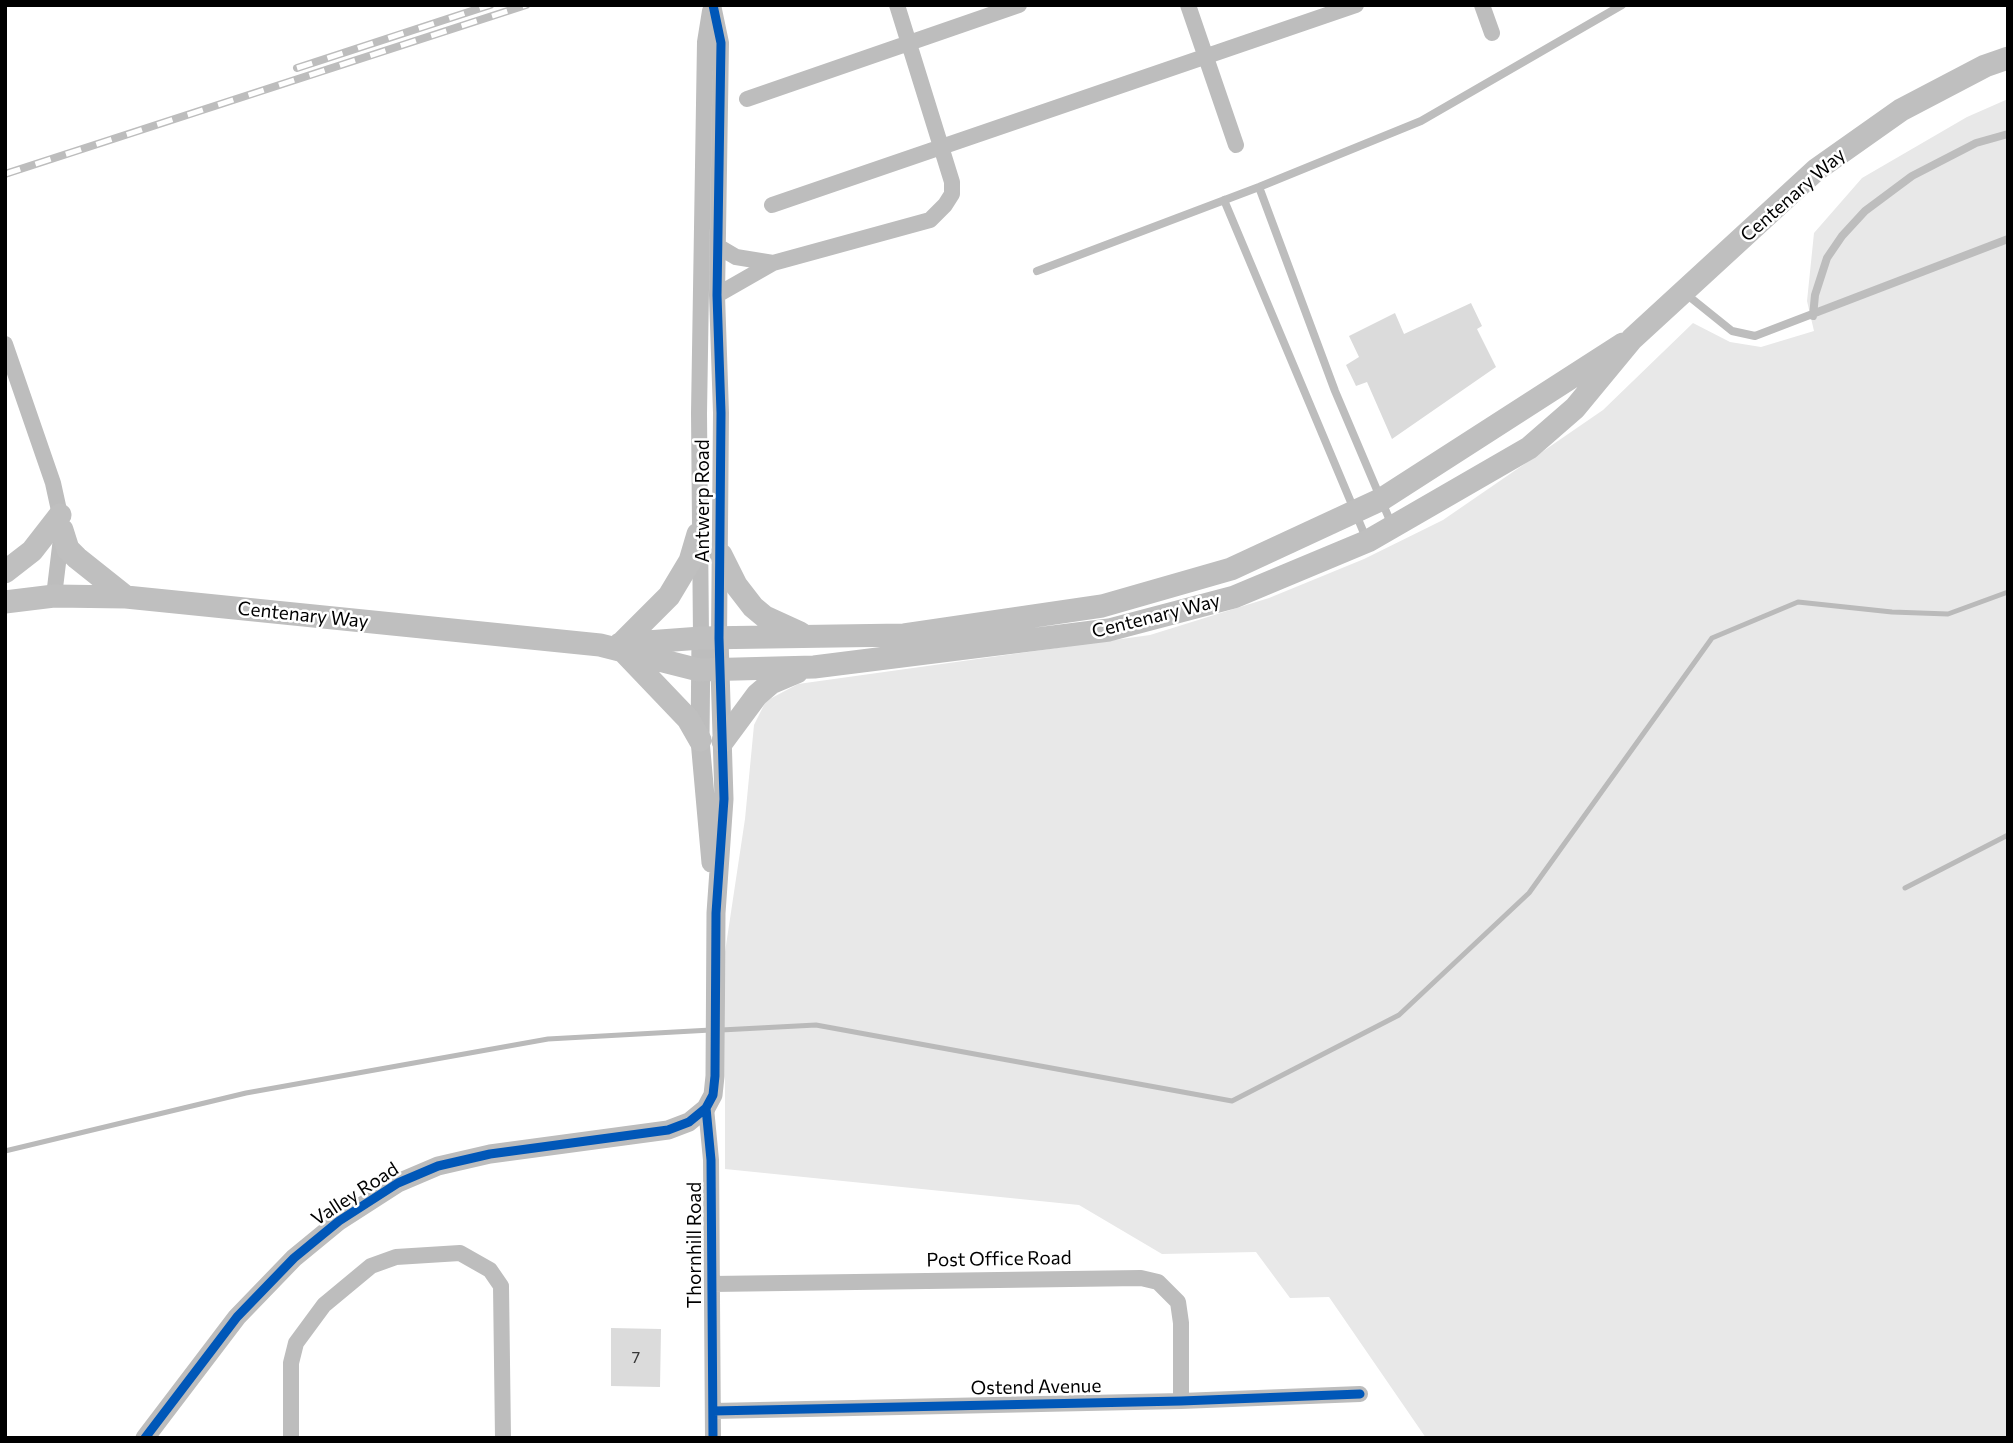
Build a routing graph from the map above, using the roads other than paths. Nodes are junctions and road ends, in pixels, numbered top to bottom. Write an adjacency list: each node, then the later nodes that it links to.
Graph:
1 (712, 5): 20 (street, Antwerp Road); 32 (street, Antwerp Road)
2 (897, 5): 9 (street)
3 (1020, 5): 9 (street)
4 (1188, 5): 10 (street)
5 (1356, 5): 10 (street)
6 (1482, 5): 8 (street)
7 (1622, 5): 16 (lane)
8 (1492, 33)
9 (908, 44): 12 (street); 15 (street)
10 (1205, 58): 14 (street); 15 (street)
11 (2008, 58): 23 (main road, Centenary Way)
12 (747, 99)
13 (2008, 134): 25 (lane)
14 (1236, 145)
15 (941, 148): 18 (street); 21 (street)
16 (1259, 187): 17 (lane); 28 (lane)
17 (1224, 200): 22 (lane); 29 (lane)
18 (772, 205)
19 (2008, 239): 25 (lane)
20 (719, 247): 21 (street); 24 (street, Antwerp Road)
21 (773, 263): 24 (street)
22 (1037, 271)
23 (1683, 292): 25 (lane); 26 (main road, Centenary Way)
24 (717, 295): 34 (street, Antwerp Road)
25 (1813, 316)
26 (1632, 339): 28 (main road, Centenary Way); 31 (main road, Centenary Way)
27 (5, 344): 30 (street)
28 (1382, 499): 29 (main road, Centenary Way); 31 (lane)
29 (1355, 513): 33 (lane); 39 (main road, Centenary Way)
30 (61, 522): 35 (main road); 36 (street); 37 (main road)
31 (1393, 528): 33 (main road, Centenary Way)
32 (698, 534): 40 (street, Antwerp Road); 41 (main road)
33 (1367, 541): 42 (main road, Centenary Way)
34 (721, 555): 39 (main road); 40 (street, Antwerp Road)
35 (5, 572)
36 (54, 596): 37 (main road, Centenary Way); 38 (main road, Centenary Way)
37 (126, 597): 41 (main road, Centenary Way)
38 (5, 601)
39 (806, 636): 40 (main road, Centenary Way)
40 (710, 638): 41 (main road, Centenary Way); 43 (street, Antwerp Road)
41 (615, 647): 43 (main road, Centenary Way); 44 (main road)
42 (814, 667): 43 (main road, Centenary Way); 44 (main road)
43 (710, 669): 44 (street, Antwerp Road)
44 (711, 741): 45 (street, Antwerp Road)
45 (714, 1053): 46 (street, Thornhill Road)
46 (706, 1108): 47 (street, Thornhill Road); 51 (street, Valley Road)
47 (713, 1284): 49 (street, Post Office Road); 50 (street, Thornhill Road)
48 (1360, 1394): 49 (street, Ostend Avenue)
49 (1181, 1401): 50 (street, Ostend Avenue)
50 (713, 1411): 54 (street, Thornhill Road)
51 (145, 1438)
52 (291, 1438): 53 (street)
53 (503, 1438)
54 (713, 1438)

